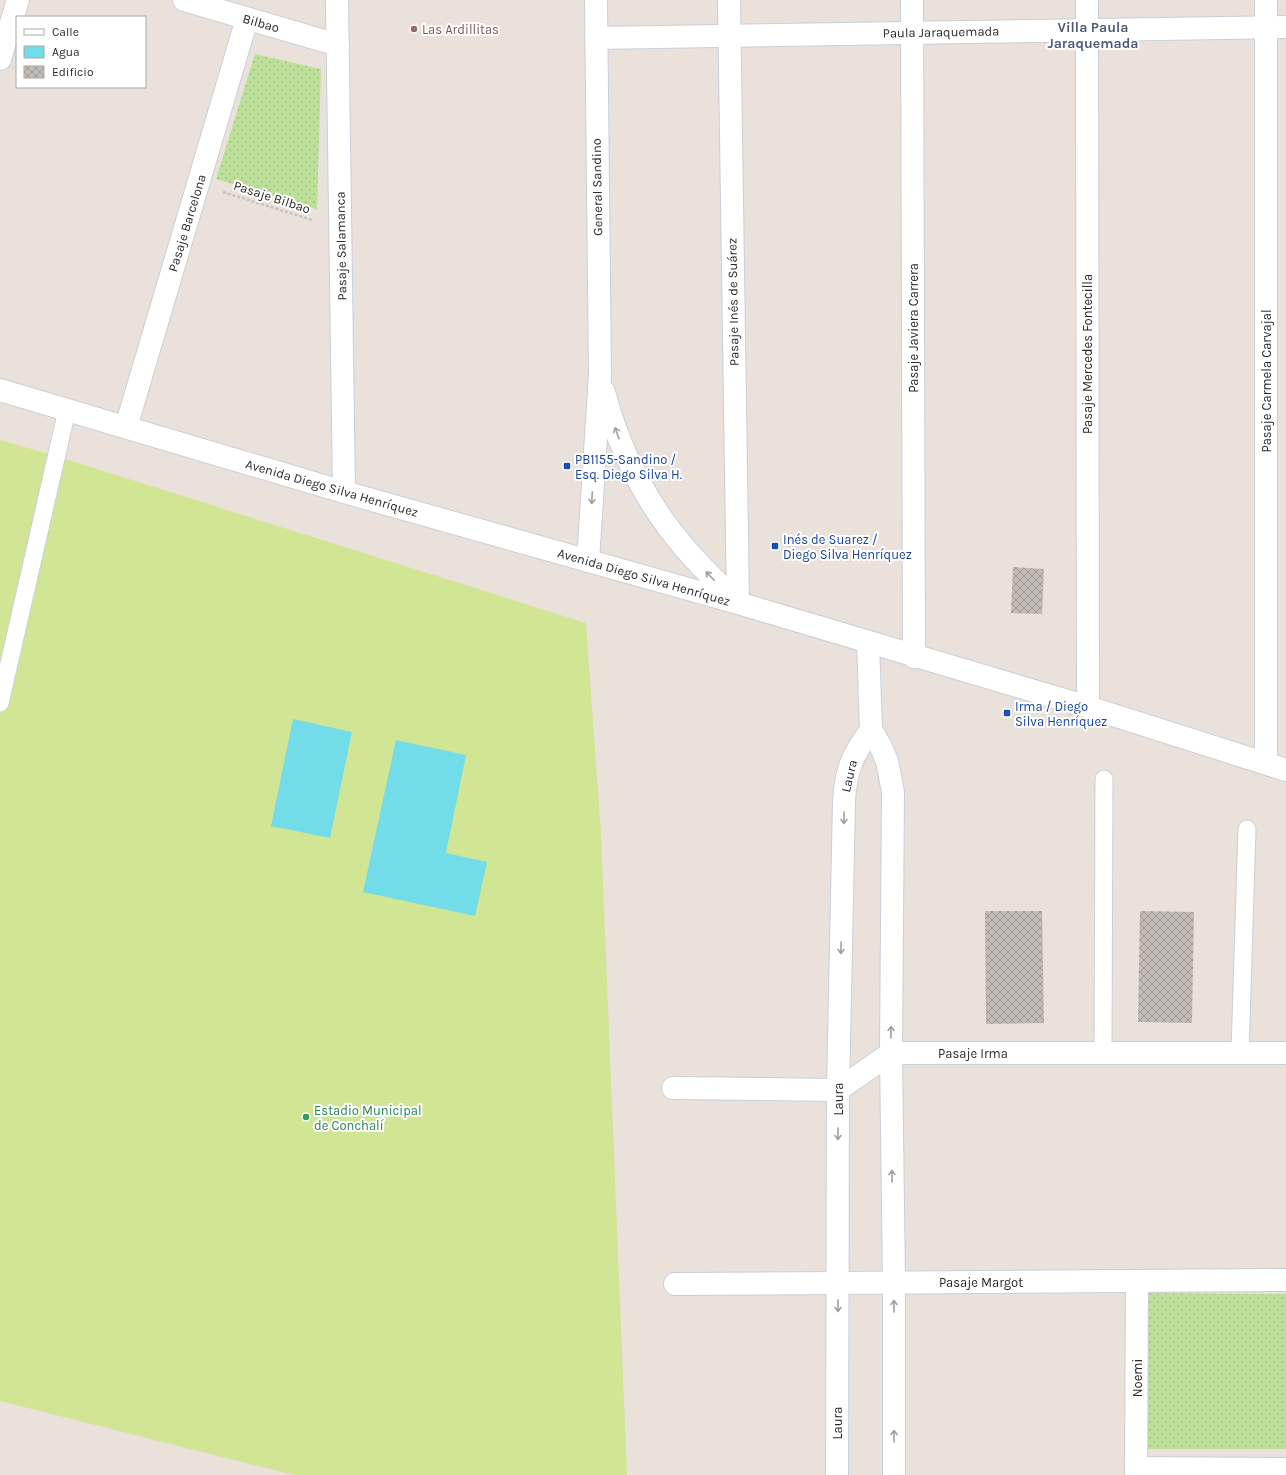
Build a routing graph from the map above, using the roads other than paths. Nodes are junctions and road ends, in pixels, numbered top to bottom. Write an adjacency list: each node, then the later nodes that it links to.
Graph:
1 (18, 0): 16 (street)
2 (184, 0): 9 (street, Bilbao)
3 (337, 0): 15 (street, Pasaje Salamanca)
4 (596, 0): 14 (street, General Sandino)
5 (729, 0): 13 (street, Pasaje Inés de Suárez)
6 (912, 0): 12 (street, Pasaje Javiera Carrera)
7 (1087, 0): 11 (street, Pasaje Mercedes Fontecilla)
8 (1266, 0): 10 (street, Pasaje Carmela Carvajal)
9 (247, 19): 15 (street, Bilbao); 20 (street, Pasaje Barcelona)
10 (1276, 27): 11 (street, Paula Jaraquemada); 29 (street, Pasaje Carmela Carvajal)
11 (1087, 30): 12 (street, Paula Jaraquemada); 27 (street, Pasaje Mercedes Fontecilla)
12 (912, 33): 13 (street, Paula Jaraquemada); 25 (street, Pasaje Javiera Carrera)
13 (729, 36): 14 (street, Paula Jaraquemada); 23 (street, Pasaje Inés de Suárez)
14 (596, 38): 17 (street, General Sandino)
15 (338, 45): 21 (street, Pasaje Salamanca)
16 (0, 59)
17 (600, 375): 22 (street, General Sandino, one-way to 22); 23 (street, General Sandino, one-way to 17)
18 (0, 390): 19 (street, Avenida Diego Silva Henríquez)
19 (67, 410): 20 (street, Avenida Diego Silva Henríquez); 26 (lane)
20 (126, 427): 21 (street, Avenida Diego Silva Henríquez)
21 (344, 492): 22 (street, Avenida Diego Silva Henríquez)
22 (588, 561): 23 (street, Avenida Diego Silva Henríquez)
23 (738, 603): 24 (street, Avenida Diego Silva Henríquez)
24 (868, 642): 25 (street, Avenida Diego Silva Henríquez); 28 (street)
25 (914, 656): 27 (street, Avenida Diego Silva Henríquez)
26 (0, 703)
27 (1088, 707): 29 (street, Avenida Diego Silva Henríquez)
28 (871, 730): 33 (street, one-way to 28); 38 (street, Laura, one-way to 38)
29 (1266, 763): 30 (street, Avenida Diego Silva Henríquez)
30 (1286, 770)
31 (1104, 779): 34 (lane)
32 (1246, 829): 35 (lane)
33 (891, 1053): 34 (street, Pasaje Irma); 38 (street); 42 (street, one-way to 33)
34 (1102, 1053): 35 (street, Pasaje Irma)
35 (1240, 1053): 36 (street, Pasaje Irma)
36 (1286, 1053)
37 (673, 1088): 38 (street)
38 (838, 1090): 41 (street, Laura, one-way to 41)
39 (1286, 1280): 40 (street, Pasaje Margot)
40 (1138, 1281): 42 (street, Pasaje Margot); 45 (street, Noemi)
41 (838, 1283): 42 (street, Pasaje Margot); 43 (street, Pasaje Margot); 46 (street, Laura, one-way to 46)
42 (894, 1283): 47 (street, one-way to 42)
43 (675, 1284)
44 (1286, 1469): 45 (street)
45 (1136, 1471)
46 (837, 1475)
47 (894, 1475)

